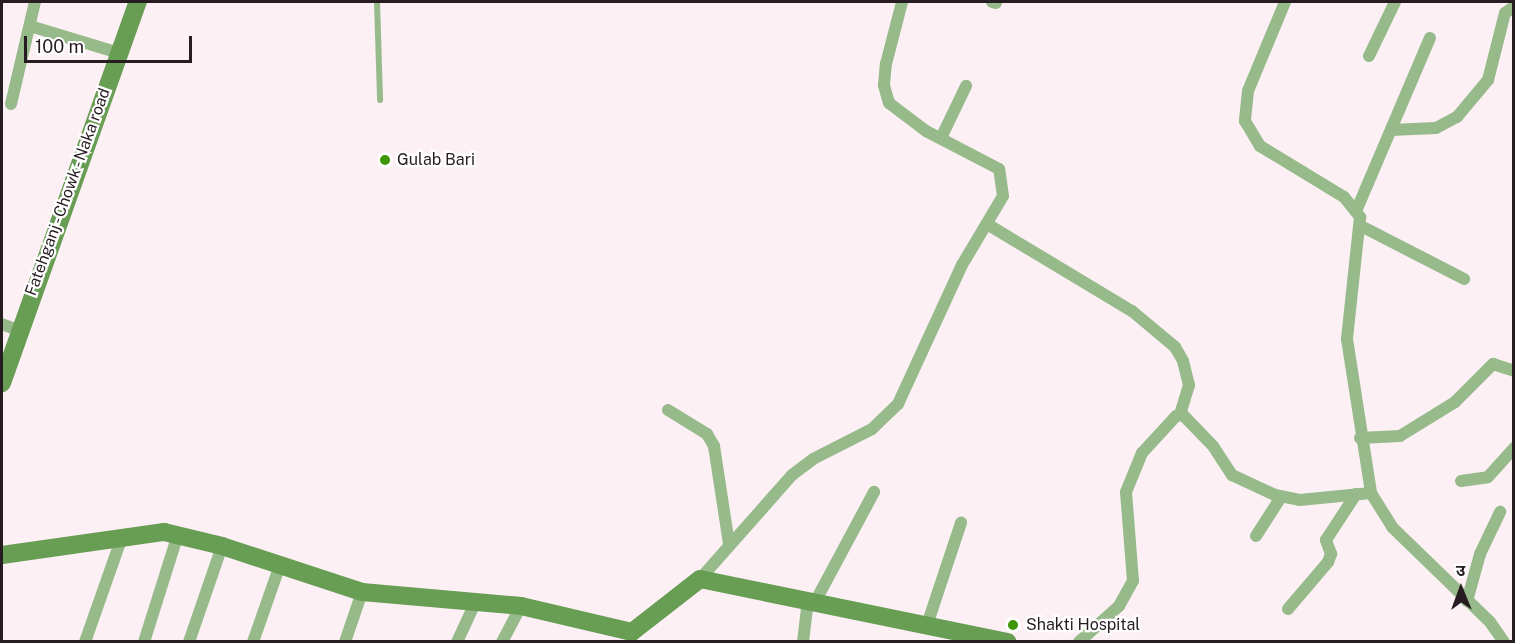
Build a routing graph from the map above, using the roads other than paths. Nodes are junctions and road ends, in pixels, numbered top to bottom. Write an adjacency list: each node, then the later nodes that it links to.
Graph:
1 (35, 2): 8 (street)
2 (138, 2): 10 (street, Fatehganj - Chowk - Naka road)
3 (377, 2): 13 (lane)
4 (902, 2): 16 (street)
5 (1285, 2): 17 (street)
6 (1395, 2): 11 (street)
7 (1514, 7): 15 (street)
8 (30, 26): 10 (street); 14 (street)
9 (1430, 38): 15 (street)
10 (119, 53): 21 (street, Fatehganj - Chowk - Naka road)
11 (1369, 56)
12 (966, 86): 16 (street)
13 (380, 100)
14 (11, 104)
15 (1391, 130): 17 (street)
16 (941, 138): 18 (street)
17 (1357, 209): 19 (street)
18 (987, 224): 25 (street); 38 (street)
19 (1361, 226): 20 (street); 26 (street)
20 (1464, 279)
21 (10, 327): 23 (street, Fatehganj - Chowk - Naka road)
22 (1514, 371): 26 (street)
23 (2, 383)
24 (668, 410): 38 (street)
25 (1180, 415): 32 (street); 60 (street)
26 (1360, 438): 30 (street)
27 (1514, 448): 28 (street)
28 (1461, 481)
29 (874, 492): 45 (street)
30 (1371, 493): 31 (street); 46 (street)
31 (1356, 494): 32 (street); 48 (street)
32 (1281, 497): 36 (street)
33 (1500, 512): 46 (street)
34 (961, 522): 49 (street)
35 (178, 534): 37 (street); 39 (street); 53 (street)
36 (1256, 536)
37 (122, 537): 40 (street); 52 (street)
38 (729, 544): 42 (street)
39 (222, 546): 41 (street); 54 (street)
40 (2, 555)
41 (280, 565): 43 (street); 55 (street)
42 (700, 579): 45 (street); 50 (street)
43 (362, 592): 44 (street); 56 (street)
44 (476, 601): 47 (street); 57 (street)
45 (811, 601): 49 (street); 59 (street)
46 (1467, 601): 61 (street)
47 (521, 606): 50 (street); 58 (street)
48 (1288, 609)
49 (927, 625): 51 (street)
50 (627, 637)
51 (996, 640)
52 (85, 642)
53 (144, 642)
54 (189, 642)
55 (253, 642)
56 (345, 642)
57 (457, 642)
58 (502, 642)
59 (803, 642)
60 (1079, 642)
61 (1504, 642)

